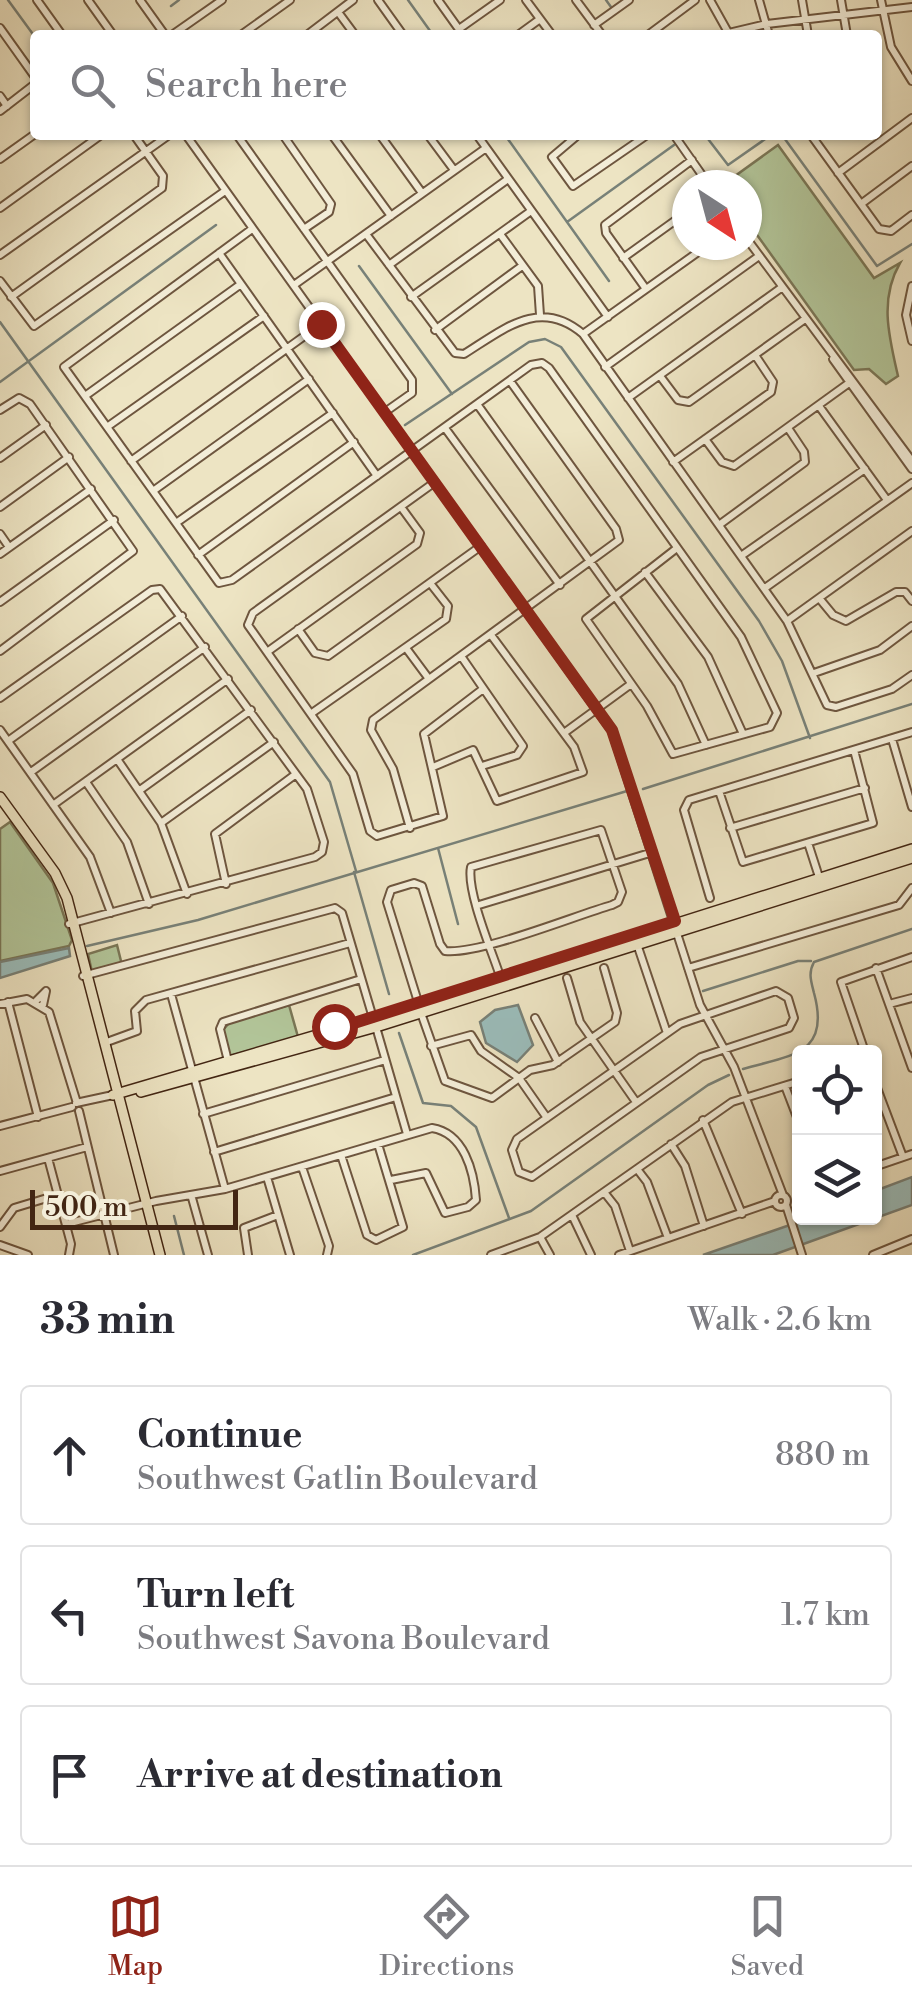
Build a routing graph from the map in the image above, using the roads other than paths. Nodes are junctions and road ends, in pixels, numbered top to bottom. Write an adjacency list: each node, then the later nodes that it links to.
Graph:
1 (37, 0): 29 (street)
2 (88, 0): 30 (street)
3 (140, 0): 31 (street)
4 (222, 0): 32 (street)
5 (290, 0): 33 (street)
6 (353, 0): 22 (street)
7 (378, 0): 36 (street)
8 (438, 0): 37 (street)
9 (500, 0): 19 (street)
10 (526, 0): 24 (street)
11 (576, 0): 27 (street)
12 (629, 0): 27 (street)
13 (696, 0): 42 (street)
14 (710, 0): 43 (street)
15 (759, 0): 26 (street)
16 (802, 0): 25 (street)
17 (841, 0): 23 (street)
18 (881, 0): 21 (street)
19 (488, 3): 38 (street)
20 (912, 7): 21 (street)
21 (883, 10): 23 (street); 49 (street)
22 (338, 12): 34 (street); 35 (street)
23 (844, 15): 25 (street); 47 (street)
24 (540, 19): 39 (street); 40 (street)
25 (805, 20): 26 (street); 46 (street)
26 (767, 24): 44 (street); 45 (street)
27 (594, 25): 41 (street)
28 (0, 28): 48 (street)
29 (58, 30)
30 (107, 30)
31 (161, 30)
32 (179, 30)
33 (248, 30)
34 (315, 30)
35 (351, 30)
36 (399, 30)
37 (460, 30)
38 (463, 30)
39 (525, 30)
40 (548, 30)
41 (598, 30)
42 (655, 30)
43 (724, 30)
44 (742, 30)
45 (768, 30)
46 (807, 30)
47 (846, 30)
48 (30, 70)
49 (912, 81)
50 (30, 88): 52 (street)
51 (0, 96): 52 (street)
52 (3, 108)
53 (912, 118): 78 (street)
54 (30, 138): 73 (street)
55 (95, 140): 83 (street)
56 (138, 140): 72 (street)
57 (163, 140): 72 (street)
58 (190, 140): 80 (street)
59 (241, 140): 89 (street)
60 (286, 140): 89 (street)
61 (336, 140): 86 (street)
62 (384, 140): 81 (street)
63 (432, 140): 76 (street)
64 (480, 140): 71 (street)
65 (572, 140): 70 (street)
66 (628, 140): 70 (street)
67 (639, 140): 70 (street)
68 (678, 140): 74 (street)
69 (814, 140): 78 (street)
70 (632, 145)
71 (486, 148): 76 (street); 79 (street)
72 (147, 152): 93 (street); 107 (street)
73 (0, 159)
74 (692, 160): 77 (street); 94 (street)
75 (912, 166): 82 (street)
76 (454, 170): 81 (street)
77 (699, 170)
78 (838, 173): 82 (street)
79 (508, 179): 84 (street); 99 (street)
80 (225, 190): 88 (street); 107 (street)
81 (422, 193): 86 (street)
82 (860, 204): 85 (street)
83 (0, 208)
84 (531, 211): 91 (street); 111 (street)
85 (912, 215)
86 (391, 216): 90 (street)
87 (672, 223): 94 (street)
88 (252, 229): 92 (street); 103 (street)
89 (304, 229): 98 (street)
90 (366, 234): 98 (street); 99 (street)
91 (500, 234): 100 (street); 108 (street)
92 (219, 253): 102 (street); 125 (street)
93 (0, 256)
94 (624, 258): 105 (street)
95 (687, 260): 105 (street)
96 (753, 260): 120 (street)
97 (762, 260): 104 (street)
98 (327, 262): 103 (street); 130 (street)
99 (388, 265): 108 (street)
100 (522, 266): 109 (street); 114 (street)
101 (0, 281): 107 (street)
102 (241, 284): 110 (street); 125 (street)
103 (294, 285): 113 (street)
104 (782, 288): 112 (street); 121 (street)
105 (646, 289): 111 (street)
106 (911, 290): 117 (street)
107 (11, 297)
108 (412, 297): 114 (street)
109 (540, 315): 114 (street); 116 (street)
110 (264, 316): 118 (street); 133 (street)
111 (608, 317): 116 (street)
112 (805, 319): 115 (street); 119 (street)
113 (321, 324): 118 (street); 130 (street)
114 (435, 330)
115 (816, 333): 124 (street); 142 (street)
116 (583, 334): 120 (street)
117 (912, 341)
118 (287, 348): 122 (street); 141 (street)
119 (755, 356): 121 (street); 136 (street)
120 (605, 366): 126 (street)
121 (660, 376): 126 (street)
122 (309, 379): 131 (street); 150 (street)
123 (510, 381): 127 (street); 161 (street); 165 (street)
124 (850, 383): 128 (street); 145 (street)
125 (85, 396): 133 (street)
126 (628, 398): 143 (street)
127 (477, 404): 134 (street); 165 (street)
128 (818, 406): 135 (street); 144 (street)
129 (0, 410): 132 (street)
130 (385, 412): 138 (street)
131 (333, 413): 137 (street); 155 (street)
132 (46, 425): 139 (street); 140 (street)
133 (107, 427): 141 (street)
134 (445, 428): 138 (street); 168 (street)
135 (788, 428): 136 (street); 156 (street)
136 (706, 439): 143 (street)
137 (354, 442): 146 (street); 163 (street)
138 (412, 450): 146 (street); 147 (street)
139 (69, 457): 149 (street); 152 (street)
140 (0, 458)
141 (131, 461): 150 (street)
142 (912, 461)
143 (673, 462): 156 (street)
144 (865, 468): 151 (street); 164 (street)
145 (912, 469)
146 (378, 476): 163 (street)
147 (435, 482): 153 (street); 159 (street)
148 (912, 483): 151 (street)
149 (91, 489): 154 (street); 160 (street)
150 (153, 491): 155 (street)
151 (888, 500): 169 (street)
152 (0, 506)
153 (401, 507): 178 (street); 183 (street)
154 (114, 520): 173 (street); 182 (street)
155 (176, 523): 163 (street)
156 (719, 525): 164 (street)
157 (0, 534): 160 (street)
158 (911, 534): 171 (street)
159 (481, 546): 167 (street); 174 (street)
160 (9, 547): 162 (street)
161 (677, 548): 166 (street); 198 (street)
162 (0, 554)
163 (198, 554)
164 (741, 556): 169 (street)
165 (592, 562): 168 (street); 170 (street)
166 (645, 572): 170 (street); 198 (street)
167 (430, 582): 178 (street); 181 (street)
168 (560, 585): 174 (street)
169 (765, 588): 176 (street)
170 (614, 594): 189 (street); 202 (street)
171 (819, 598): 172 (street); 176 (street)
172 (912, 601)
173 (0, 602)
174 (526, 609): 179 (street); 192 (street)
175 (182, 616): 180 (street); 191 (street); 200 (street)
176 (787, 620): 185 (street)
177 (912, 626): 185 (street)
178 (298, 629): 183 (street)
179 (491, 635): 184 (street); 196 (street)
180 (205, 647): 187 (street); 207 (street)
181 (406, 648): 188 (street); 194 (street)
182 (0, 650)
183 (267, 652): 194 (street)
184 (461, 656): 188 (street); 190 (street)
185 (814, 673): 186 (street)
186 (912, 675)
187 (228, 679): 193 (street); 204 (street)
188 (429, 679): 220 (street)
189 (631, 684): 192 (street); 202 (street)
190 (483, 689): 205 (street); 206 (street)
191 (0, 698)
192 (598, 708): 196 (street); 223 (street)
193 (251, 710): 201 (street); 213 (street)
194 (312, 713): 220 (street)
195 (0, 730): 200 (street)
196 (564, 732): 205 (street)
197 (912, 732): 199 (street)
198 (743, 734): 202 (street)
199 (892, 739): 203 (street); 210 (street)
200 (8, 741): 207 (street)
201 (274, 742): 208 (street); 219 (street)
202 (706, 746)
203 (854, 750): 212 (street); 214 (street)
204 (117, 759): 211 (street); 213 (street)
205 (482, 766): 206 (street)
206 (433, 767): 220 (street)
207 (31, 772): 216 (street)
208 (296, 774): 227 (street); 227 (street)
209 (912, 774): 210 (street)
210 (903, 777): 217 (street)
211 (86, 782): 216 (street); 231 (street)
212 (865, 788): 221 (street); 222 (street)
213 (140, 790): 219 (street)
214 (719, 791): 221 (street); 230 (street)
215 (0, 797): 218 (main road)
216 (54, 804): 233 (street)
217 (912, 808)
218 (7, 812): 234 (main road)
219 (161, 823): 229 (street)
220 (410, 828)
221 (730, 828): 222 (street)
222 (809, 846): 226 (street)
223 (652, 852): 225 (street); 235 (street)
224 (911, 858): 226 (main road); 235 (main road)
225 (613, 864): 232 (street); 232 (street); 236 (street)
226 (819, 877): 235 (main road)
227 (226, 884): 229 (street)
228 (912, 888): 241 (street)
229 (188, 894): 231 (street)
230 (710, 898)
231 (149, 904): 233 (street)
232 (478, 905): 236 (street)
233 (112, 914): 234 (street)
234 (71, 923): 243 (main road)
235 (675, 926): 237 (main road); 241 (street); 246 (main road)
236 (489, 942): 246 (street); 251 (street)
237 (637, 942): 251 (main road); 255 (street)
238 (350, 943): 243 (street); 245 (street); 247 (street)
239 (912, 957): 242 (street)
240 (604, 968): 256 (street)
241 (688, 968): 252 (street)
242 (876, 968): 250 (street); 258 (street)
243 (84, 976): 257 (main road); 270 (main road)
244 (567, 978): 256 (street)
245 (361, 979): 254 (street); 261 (street)
246 (501, 979): 251 (main road)
247 (171, 994): 257 (street); 266 (street)
248 (912, 998): 250 (street)
249 (4, 1003): 276 (street); 278 (street)
250 (889, 1004): 264 (street)
251 (420, 1009): 254 (main road); 254 (main road); 259 (street)
252 (703, 1014): 255 (street); 260 (street); 260 (street)
253 (535, 1018): 263 (street)
254 (371, 1022): 261 (main road); 262 (street); 266 (main road)
255 (667, 1033): 265 (street)
256 (592, 1038): 263 (street); 265 (street)
257 (104, 1043): 270 (main road)
258 (862, 1045)
259 (431, 1046): 267 (street); 267 (street)
260 (725, 1048): 272 (street); 273 (street)
261 (228, 1060): 266 (main road)
262 (385, 1060): 271 (street); 277 (street)
263 (558, 1062): 267 (street)
264 (912, 1068)
265 (615, 1070): 273 (street); 279 (street)
266 (192, 1074): 270 (main road); 277 (street)
267 (519, 1078): 279 (street)
268 (792, 1084): 269 (street)
269 (785, 1086): 272 (street); 275 (street)
270 (116, 1097): 276 (street); 302 (main road)
271 (396, 1097): 282 (street); 286 (street)
272 (745, 1098): 280 (street); 301 (street)
273 (636, 1102): 279 (street)
274 (882, 1102): 290 (street)
275 (792, 1104)
276 (76, 1108): 278 (street); 285 (street)
277 (203, 1114): 286 (street)
278 (38, 1117): 281 (street)
279 (547, 1118)
280 (704, 1120): 284 (street); 303 (street)
281 (0, 1126)
282 (407, 1134): 283 (street); 296 (street)
283 (378, 1144): 288 (street); 296 (street)
284 (671, 1144): 293 (street); 308 (street)
285 (86, 1147): 289 (street); 304 (street)
286 (214, 1152): 297 (street)
287 (912, 1154): 290 (street)
288 (341, 1155): 292 (street); 296 (street)
289 (48, 1158): 294 (street); 299 (street)
290 (902, 1158): 291 (street)
291 (882, 1165)
292 (302, 1167): 295 (street); 324 (street)
293 (637, 1168): 298 (street); 311 (street)
294 (0, 1171)
295 (267, 1177): 297 (street); 305 (street)
296 (391, 1180)
297 (225, 1189): 300 (street)
298 (604, 1192): 306 (street); 314 (street)
299 (58, 1195): 307 (street); 309 (street)
300 (192, 1198): 302 (street); 321 (street)
301 (784, 1199): 303 (street); 315 (street)
302 (144, 1204): 304 (street); 320 (main road)
303 (742, 1214): 308 (street)
304 (104, 1215): 307 (street); 319 (street)
305 (278, 1215): 322 (street); 323 (street)
306 (572, 1216): 310 (street); 327 (street)
307 (66, 1224): 318 (street)
308 (704, 1226): 311 (street)
309 (0, 1228)
310 (540, 1237): 325 (street); 326 (street)
311 (668, 1238): 314 (street)
312 (912, 1239): 316 (street)
313 (0, 1245): 317 (street)
314 (630, 1251): 328 (street)
315 (801, 1251)
316 (890, 1252): 329 (street)
317 (28, 1255)
318 (68, 1255)
319 (114, 1255)
320 (157, 1255)
321 (208, 1255)
322 (248, 1255)
323 (290, 1255)
324 (327, 1255)
325 (491, 1255)
326 (550, 1255)
327 (592, 1255)
328 (619, 1255)
329 (874, 1255)

